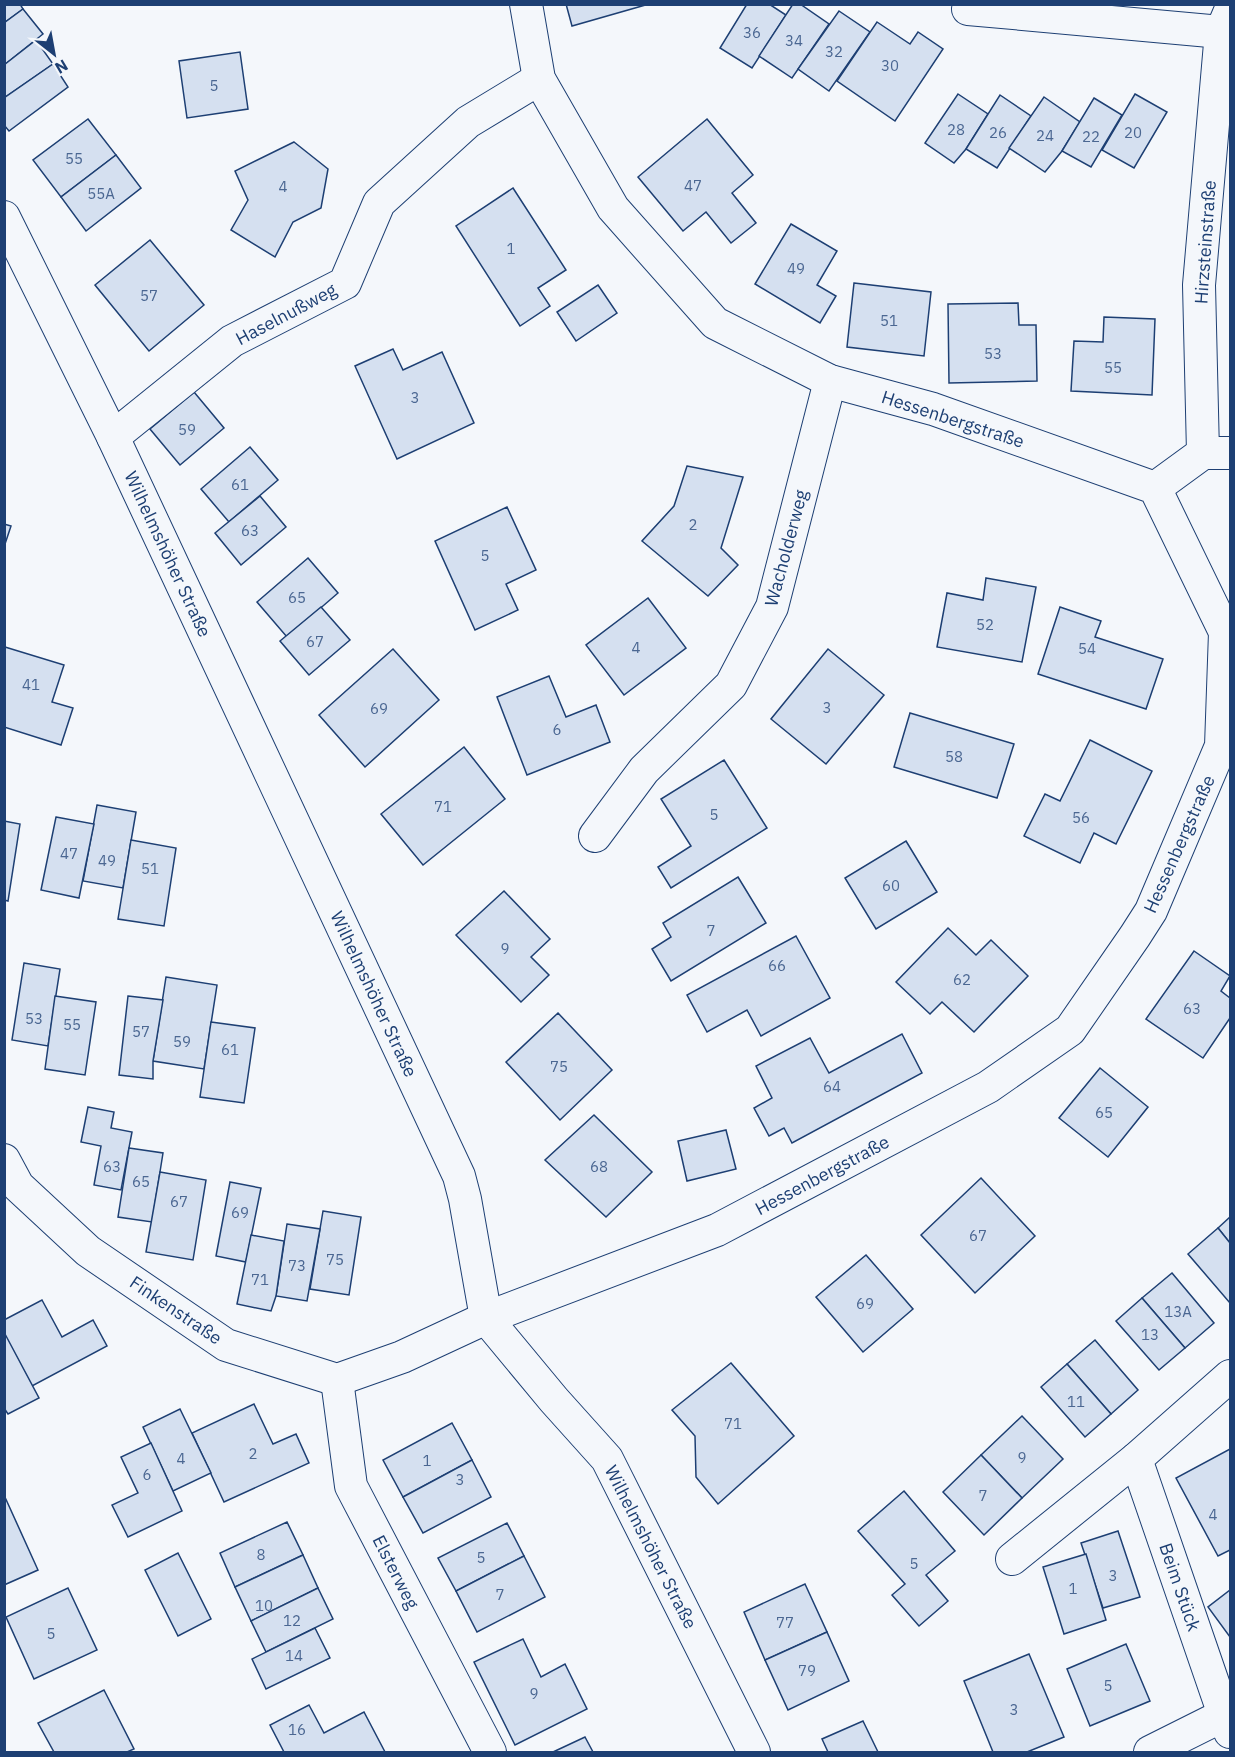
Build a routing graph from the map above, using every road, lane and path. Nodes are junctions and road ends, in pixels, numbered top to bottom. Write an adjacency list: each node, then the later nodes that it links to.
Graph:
1 (526, 4): 4 (street, Hessenbergstraße)
2 (968, 9): 3 (street, Hirzsteinstraße)
3 (1226, 22): 8 (street, Hirzsteinstraße)
4 (540, 79): 6 (street, Hessenbergstraße); 7 (street, Haselnußweg)
5 (4, 217): 7 (street, Wilhelmshöher Straße)
6 (830, 381): 9 (street, Hessenbergstraße); 11 (street, Wacholderweg)
7 (113, 437): 13 (street, Wilhelmshöher Straße)
8 (1217, 453): 9 (street, Hirzsteinstraße)
9 (1155, 488): 10 (street, Hessenbergstraße)
10 (1226, 747): 13 (street, Hessenbergstraße)
11 (595, 836)
12 (9, 1183): 15 (street, Finkenstraße)
13 (486, 1318): 15 (street); 20 (street, Wilhelmshöher Straße)
14 (1230, 1376): 16 (street)
15 (338, 1380): 19 (street, Elsterweg)
16 (1136, 1459): 17 (street); 18 (street, Beim Stück)
17 (1012, 1559)
18 (1229, 1720): 21 (street)
19 (490, 1752)
20 (754, 1752)
21 (1150, 1752)

